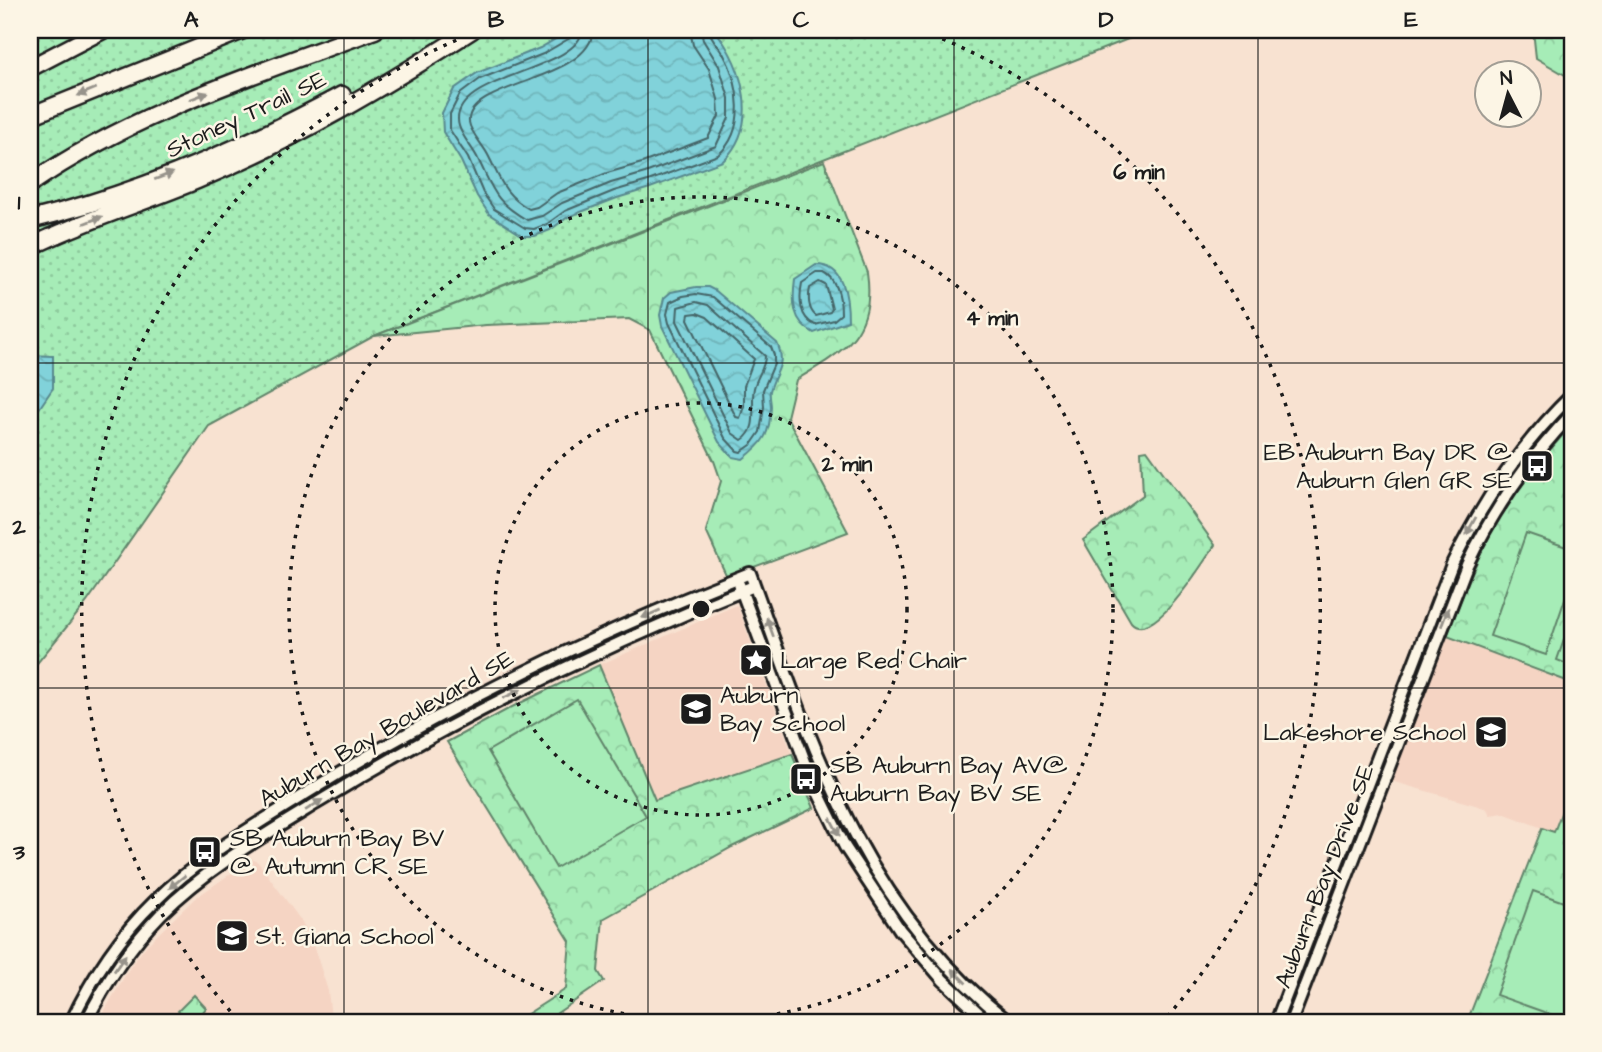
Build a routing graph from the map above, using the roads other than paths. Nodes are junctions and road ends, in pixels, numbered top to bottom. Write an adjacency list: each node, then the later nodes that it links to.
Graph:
1 (103, 30): 5 (highway)
2 (243, 30): 6 (highway, one-way to 6)
3 (374, 30): 7 (highway, one-way to 3)
4 (472, 30): 8 (highway, Stoney Trail SE, one-way to 4); 9 (highway, one-way to 4)
5 (30, 68)
6 (30, 116)
7 (30, 184)
8 (30, 220)
9 (30, 247)
10 (1572, 396): 19 (street, Auburn Bay Drive SE, one-way to 19)
11 (1572, 414): 20 (street, Auburn Bay Drive SE, one-way to 11)
12 (737, 578): 13 (street, Auburn Bay Boulevard SE); 14 (street); 15 (street, Auburn Bay Boulevard SE, one-way to 15)
13 (754, 586): 14 (street, Auburn Bay Boulevard SE); 18 (street, one-way to 13)
14 (741, 591): 16 (street, Auburn Bay Boulevard SE, one-way to 14); 17 (street, one-way to 17)
15 (71, 1022)
16 (86, 1022)
17 (988, 1022)
18 (1009, 1022)
19 (1276, 1022)
20 (1291, 1022)

